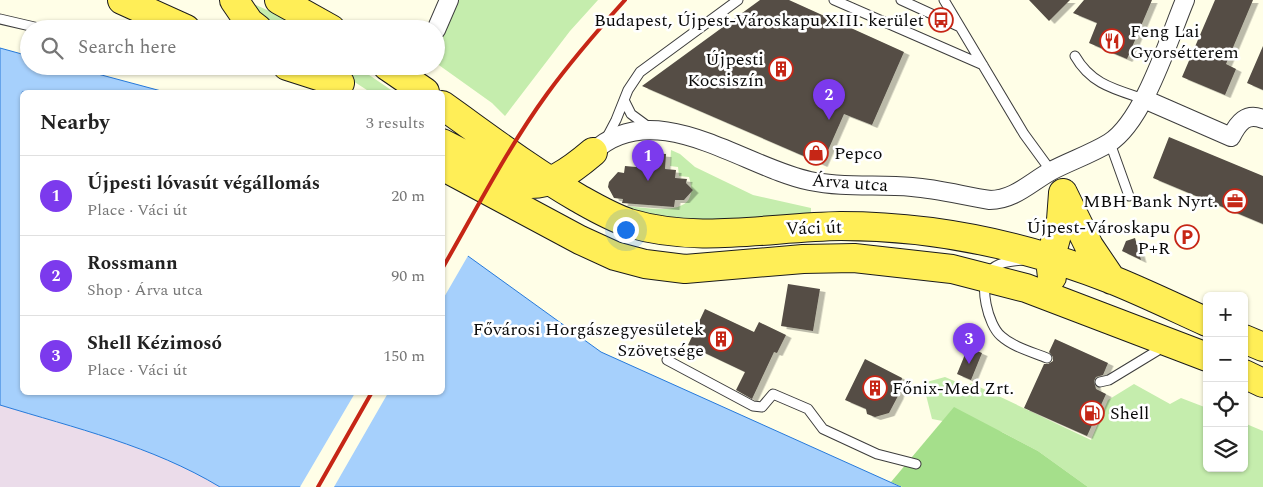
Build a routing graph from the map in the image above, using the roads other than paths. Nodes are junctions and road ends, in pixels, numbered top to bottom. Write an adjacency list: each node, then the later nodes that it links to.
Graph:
1 (122, 0): 12 (main road)
2 (234, 0): 13 (main road)
3 (279, 0): 14 (main road)
4 (302, 0): 15 (main road)
5 (449, 0): 16 (street)
6 (738, 0): 29 (lane)
7 (834, 0): 20 (lane)
8 (901, 0): 18 (lane)
9 (944, 0): 18 (lane)
10 (1185, 0): 28 (street, Árva utca)
11 (0, 19): 17 (lane)
12 (166, 20)
13 (248, 20)
14 (316, 20)
15 (322, 20)
16 (440, 20)
17 (20, 24)
18 (960, 27): 20 (lane)
19 (1075, 56): 28 (lane)
20 (983, 65): 40 (lane)
21 (281, 75): 27 (main road)
22 (312, 75): 26 (main road)
23 (328, 75): 26 (main road)
24 (406, 75): 25 (main road)
25 (419, 81)
26 (348, 88)
27 (308, 90)
28 (1144, 99): 31 (street); 33 (street, Árva utca)
29 (624, 100): 32 (lane); 35 (lane)
30 (445, 107): 39 (main road, Váci út)
31 (1263, 119)
32 (661, 132): 35 (street, Árva utca); 40 (street, Árva utca)
33 (1110, 143): 40 (street, Árva utca); 41 (lane)
34 (445, 145): 39 (main road)
35 (596, 149): 39 (main road); 42 (main road)
36 (445, 155): 38 (main road)
37 (445, 167): 38 (main road, Váci út)
38 (472, 180): 44 (main road, Váci út)
39 (548, 181): 42 (main road, Váci út)
40 (1057, 182): 43 (main road); 45 (main road)
41 (1129, 196)
42 (601, 211): 43 (main road, Váci út)
43 (1045, 258): 44 (lane); 45 (main road, Váci út); 46 (main road)
44 (986, 276): 46 (main road, Váci út); 52 (lane)
45 (1112, 280): 47 (main road, Váci út)
46 (1069, 303): 49 (main road, Váci út)
47 (1203, 320)
48 (1248, 341): 50 (main road)
49 (1171, 342): 51 (main road, Váci út); 55 (lane)
50 (1263, 347)
51 (1203, 355)
52 (1046, 358)
53 (667, 360): 57 (lane)
54 (1248, 376): 56 (main road)
55 (1100, 382)
56 (1263, 383)
57 (916, 464)

